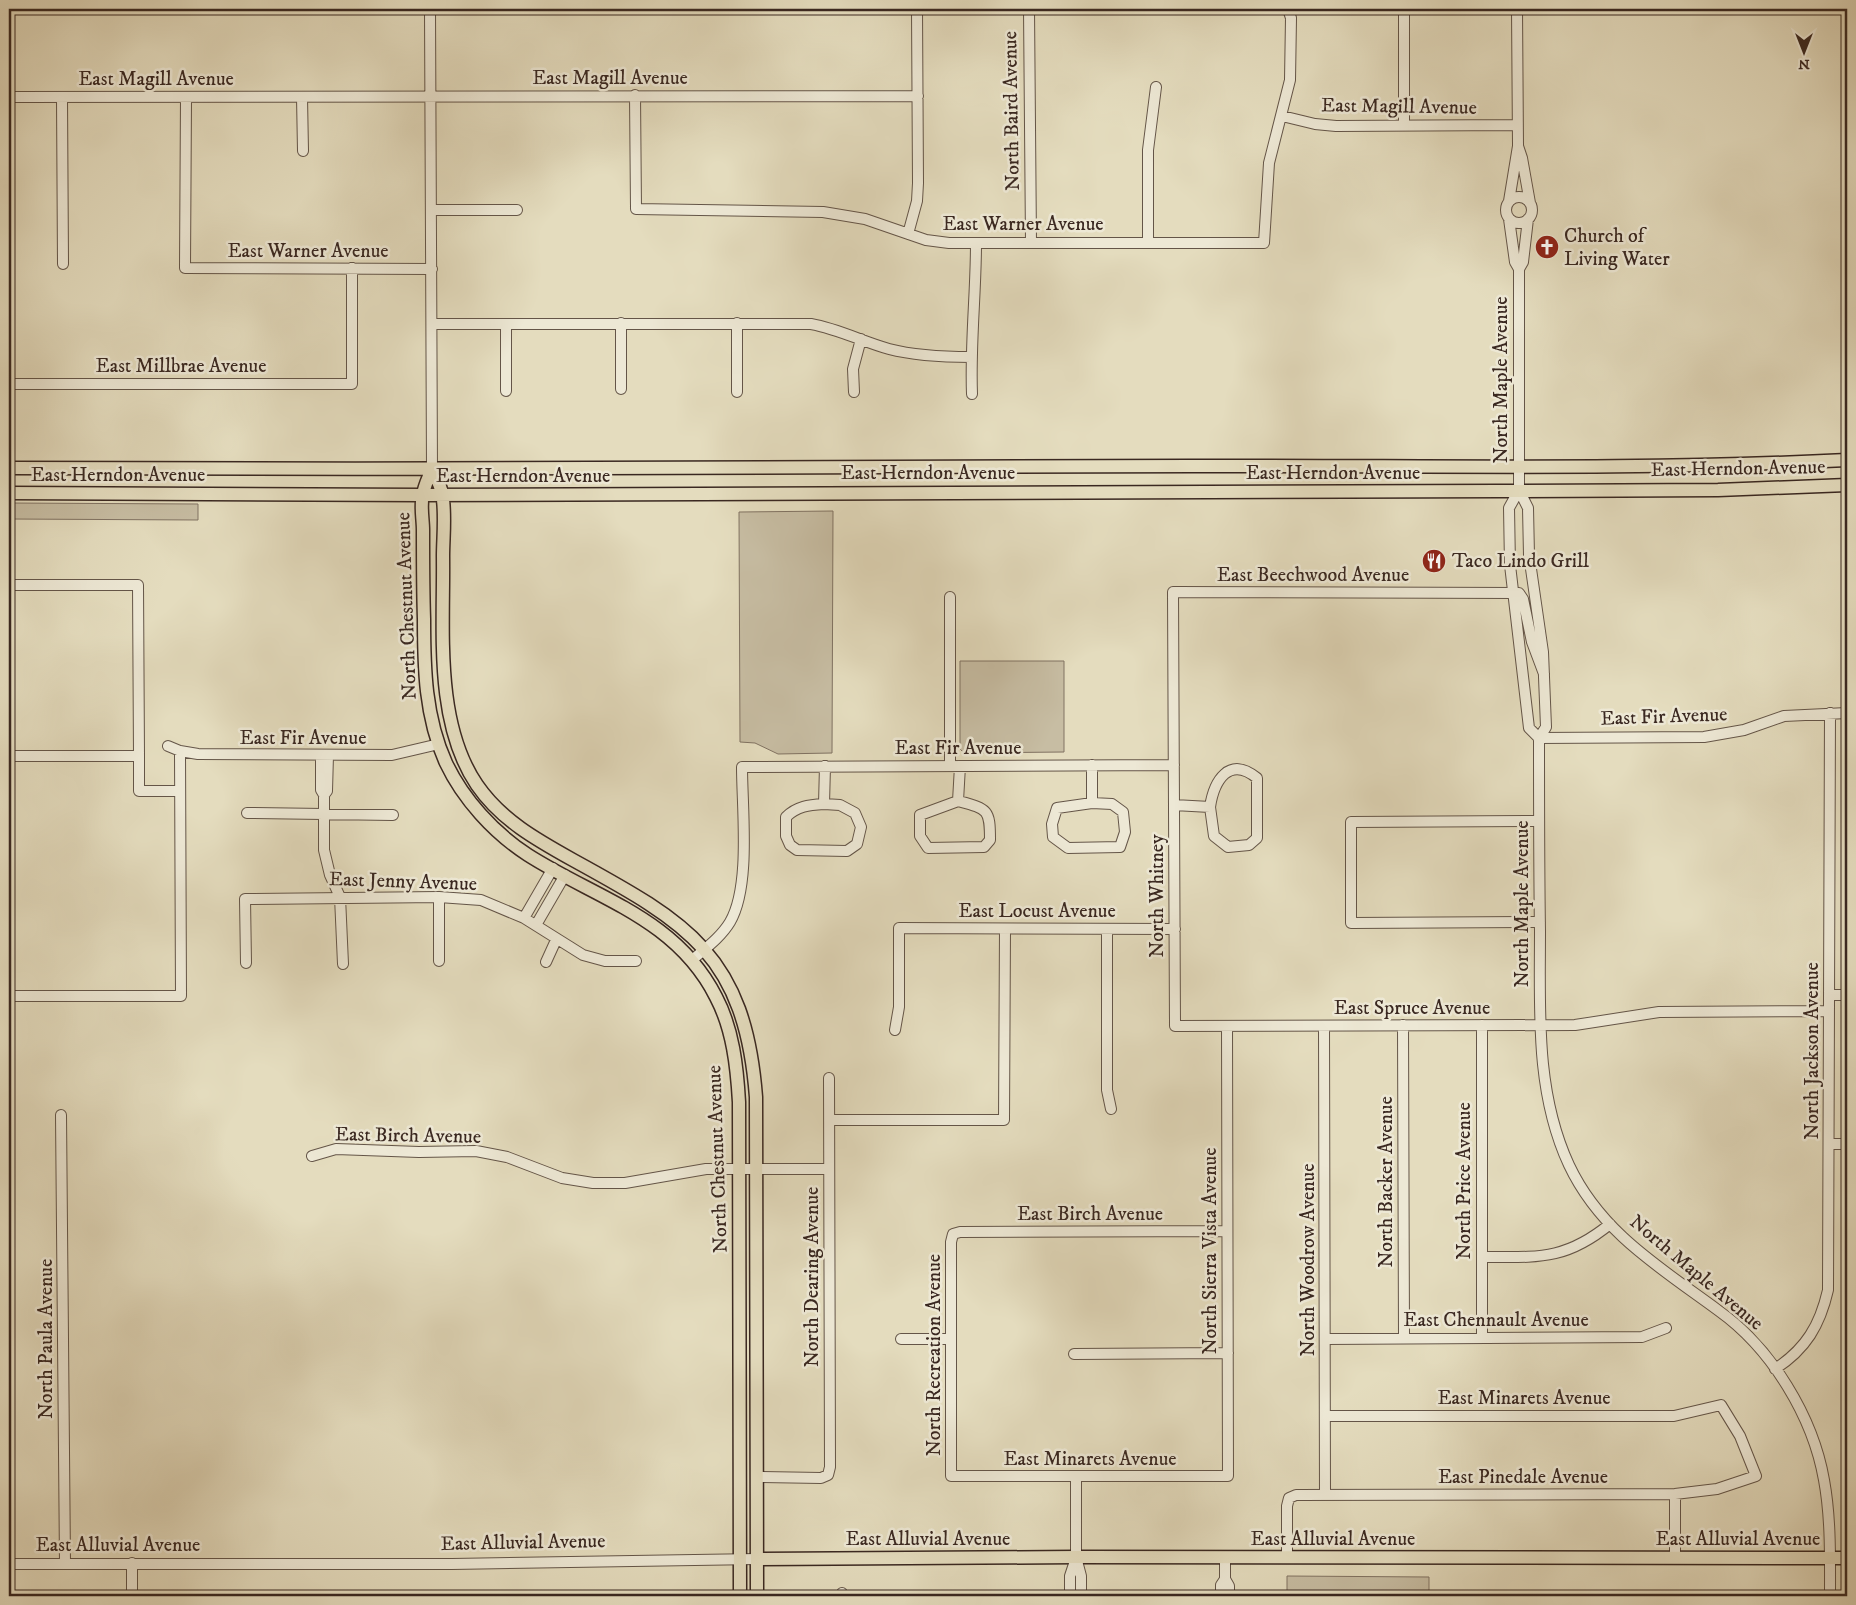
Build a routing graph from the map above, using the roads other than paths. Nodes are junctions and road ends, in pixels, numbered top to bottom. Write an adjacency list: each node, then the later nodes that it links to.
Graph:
1 (430, 9): 9 (street, North Chestnut Avenue)
2 (917, 9): 10 (street)
3 (1029, 9): 27 (street, North Baird Avenue)
4 (1288, 9): 15 (street)
5 (1404, 9): 16 (street)
6 (1516, 9): 17 (street, North Maple Avenue)
7 (1156, 87): 28 (street)
8 (635, 95): 9 (street, East Magill Avenue); 10 (street, East Magill Avenue); 26 (street, East Warner Avenue)
9 (430, 96): 14 (street, East Magill Avenue); 22 (street, North Chestnut Avenue)
10 (918, 96): 26 (street)
11 (9, 97): 12 (street, East Magill Avenue)
12 (62, 97): 13 (street, East Magill Avenue); 30 (street)
13 (186, 97): 14 (street, East Magill Avenue); 31 (street, East Warner Avenue)
14 (302, 97): 19 (street)
15 (1282, 116): 16 (street, East Magill Avenue); 28 (street, East Warner Avenue)
16 (1404, 125): 17 (street, East Magill Avenue)
17 (1517, 125): 18 (street, North Maple Avenue)
18 (1518, 146): 20 (street, North Maple Avenue); 21 (street, North Maple Avenue)
19 (303, 151)
20 (1509, 201): 21 (street); 24 (street, North Maple Avenue)
21 (1530, 203): 25 (street, North Maple Avenue)
22 (431, 210): 23 (street); 32 (street, North Chestnut Avenue)
23 (517, 210)
24 (1509, 219): 25 (street); 33 (street, North Maple Avenue)
25 (1528, 219): 33 (street, North Maple Avenue)
26 (908, 234): 29 (street, East Warner Avenue)
27 (1031, 242): 28 (street, East Warner Avenue); 29 (street, East Warner Avenue)
28 (1148, 242)
29 (976, 243): 39 (street)
30 (63, 264)
31 (352, 268): 32 (street, East Warner Avenue); 40 (street, East Millbrae Avenue)
32 (432, 269): 36 (street, North Chestnut Avenue)
33 (1519, 269): 47 (street, North Maple Avenue)
34 (622, 323): 35 (street); 37 (street); 41 (street)
35 (737, 323): 38 (street); 43 (street)
36 (432, 324): 37 (street); 49 (street, North Chestnut Avenue)
37 (506, 324): 42 (street)
38 (861, 339): 39 (street); 44 (street)
39 (971, 357): 45 (street)
40 (9, 384)
41 (621, 389)
42 (506, 391)
43 (737, 392)
44 (854, 392)
45 (972, 394)
46 (1847, 460): 47 (main road, East Herndon Avenue)
47 (1518, 466): 49 (main road, East Herndon Avenue); 51 (street, North Maple Avenue)
48 (9, 468): 49 (main road, East Herndon Avenue)
49 (432, 469): 53 (main road, North Chestnut Avenue); 54 (main road, North Chestnut Avenue)
50 (1847, 484): 51 (main road, East Herndon Avenue)
51 (1519, 490): 54 (main road, East Herndon Avenue); 57 (street, North Maple Avenue); 59 (street, North Maple Avenue)
52 (9, 493): 53 (main road, East Herndon Avenue)
53 (422, 495): 54 (main road, East Herndon Avenue); 60 (main road, North Chestnut Avenue)
54 (443, 495): 65 (main road, North Chestnut Avenue)
55 (9, 585): 70 (street)
56 (1173, 592): 57 (street, East Beechwood Avenue); 72 (street, North Whitney)
57 (1513, 593): 59 (street); 63 (street, North Maple Avenue)
58 (950, 598): 74 (street)
59 (1544, 674): 63 (street, North Maple Avenue)
60 (426, 681): 64 (main road, North Chestnut Avenue); 65 (main road)
61 (1830, 713): 62 (street, East Fir Avenue); 63 (street, East Fir Avenue); 104 (street, North Jackson Avenue)
62 (1847, 713)
63 (1539, 738): 84 (street, North Maple Avenue)
64 (439, 744): 68 (street, East Fir Avenue); 85 (main road); 86 (main road, North Chestnut Avenue)
65 (457, 745): 85 (main road, North Chestnut Avenue)
66 (168, 746): 67 (street, East Fir Avenue)
67 (180, 751): 68 (street, East Fir Avenue); 75 (street)
68 (324, 755): 82 (street)
69 (9, 756): 70 (street)
70 (139, 756): 75 (street)
71 (1092, 765): 72 (street, East Fir Avenue); 74 (street, East Fir Avenue); 77 (street)
72 (1174, 765): 79 (street, North Whitney)
73 (826, 766): 74 (street, East Fir Avenue); 78 (street); 97 (street, East Fir Avenue)
74 (956, 766): 76 (street)
75 (180, 791): 106 (street)
76 (958, 801): 76 (street)
77 (1092, 803): 77 (street)
78 (824, 804): 78 (street)
79 (1174, 806): 80 (street); 95 (street, North Whitney)
80 (1210, 806): 80 (street)
81 (247, 812): 82 (street)
82 (323, 813): 83 (street); 88 (street)
83 (393, 815)
84 (1539, 821): 91 (street, North Maple Avenue); 91 (street)
85 (546, 846): 97 (main road, North Chestnut Avenue)
86 (553, 868): 87 (main road, North Chestnut Avenue); 90 (street)
87 (565, 875): 92 (street); 98 (main road, North Chestnut Avenue)
88 (340, 897): 89 (street, East Jenny Avenue); 102 (street, East Jenny Avenue); 103 (street)
89 (439, 897): 90 (street, East Jenny Avenue); 99 (street)
90 (524, 918): 92 (street, East Jenny Avenue)
91 (1540, 922): 110 (street, North Maple Avenue)
92 (536, 925): 96 (street, East Jenny Avenue)
93 (1005, 929): 94 (street, East Locust Avenue); 114 (street, East Locust Avenue); 118 (street)
94 (1107, 929): 95 (street, East Locust Avenue); 116 (street)
95 (1174, 929): 111 (street, North Whitney)
96 (556, 940): 100 (street, East Jenny Avenue); 101 (street)
97 (705, 949): 98 (street); 123 (main road, North Chestnut Avenue)
98 (692, 960): 122 (main road, North Chestnut Avenue)
99 (439, 961)
100 (636, 961)
101 (546, 962)
102 (246, 963)
103 (343, 964)
104 (1829, 995): 105 (street); 107 (street, North Jackson Avenue)
105 (1847, 995)
106 (9, 996)
107 (1829, 1011): 110 (street, East Spruce Avenue); 119 (street, North Jackson Avenue)
108 (1403, 1025): 109 (street, East Spruce Avenue); 113 (street, East Spruce Avenue); 130 (street, North Backer Avenue)
109 (1482, 1025): 110 (street, East Spruce Avenue); 128 (street, North Price Avenue)
110 (1540, 1025): 125 (street, North Maple Avenue)
111 (1175, 1026): 112 (street, East Spruce Avenue)
112 (1227, 1026): 113 (street, East Spruce Avenue); 126 (street, North Sierra Vista Avenue)
113 (1324, 1026): 134 (street, North Woodrow Avenue)
114 (895, 1030)
115 (829, 1078): 118 (street, North Dearing Avenue)
116 (1111, 1109)
117 (61, 1115): 156 (street, North Paula Avenue)
118 (829, 1120): 124 (street, North Dearing Avenue)
119 (1829, 1144): 120 (street); 137 (street, North Jackson Avenue)
120 (1847, 1144)
121 (312, 1156): 122 (street, East Birch Avenue)
122 (740, 1168): 123 (street, East Birch Avenue); 149 (main road, North Chestnut Avenue)
123 (756, 1168): 124 (street, East Birch Avenue); 142 (main road, North Chestnut Avenue)
124 (829, 1168): 142 (street, North Dearing Avenue)
125 (1610, 1224): 128 (street); 137 (street, North Maple Avenue)
126 (1227, 1231): 127 (street, East Birch Avenue); 135 (street, North Sierra Vista Avenue)
127 (953, 1234): 133 (street, North Recreation Avenue)
128 (1482, 1257): 131 (street, North Price Avenue)
129 (1666, 1328): 131 (street, East Chennault Avenue)
130 (1404, 1338): 131 (street, East Chennault Avenue); 134 (street, East Chennault Avenue)
131 (1482, 1338)
132 (901, 1339): 133 (street)
133 (951, 1339): 139 (street, North Recreation Avenue)
134 (1326, 1339): 138 (street, North Woodrow Avenue)
135 (1228, 1353): 136 (street); 140 (street, North Sierra Vista Avenue)
136 (1074, 1354)
137 (1775, 1369): 151 (street, North Maple Avenue)
138 (1325, 1416): 141 (street, East Minarets Avenue); 145 (street, North Woodrow Avenue)
139 (951, 1476): 143 (street, East Minarets Avenue)
140 (1228, 1476): 143 (street, East Minarets Avenue)
141 (1756, 1476): 144 (street, East Pinedale Avenue)
142 (757, 1477): 153 (main road, North Chestnut Avenue)
143 (1076, 1477): 146 (street)
144 (1675, 1494): 145 (street, East Pinedale Avenue); 148 (street)
145 (1325, 1495): 150 (street, East Pinedale Avenue)
146 (1076, 1557): 147 (main road, East Alluvial Avenue); 153 (main road, East Alluvial Avenue); 161 (street); 162 (street)
147 (1225, 1557): 150 (main road, East Alluvial Avenue); 157 (street)
148 (1675, 1557): 150 (main road, East Alluvial Avenue); 151 (main road, East Alluvial Avenue)
149 (740, 1558): 153 (street, East Alluvial Avenue); 154 (street, East Alluvial Avenue); 159 (main road, North Chestnut Avenue)
150 (1287, 1558)
151 (1830, 1558): 152 (main road, East Alluvial Avenue); 165 (street, North Maple Avenue)
152 (1847, 1558)
153 (757, 1559): 160 (main road, North Chestnut Avenue)
154 (132, 1563): 156 (street, East Alluvial Avenue); 158 (street)
155 (9, 1564): 156 (street, East Alluvial Avenue)
156 (65, 1564)
157 (1225, 1579): 163 (street); 164 (street)
158 (132, 1596)
159 (740, 1596)
160 (757, 1596)
161 (1070, 1596)
162 (1080, 1596)
163 (1221, 1596)
164 (1229, 1596)
165 (1830, 1596)

